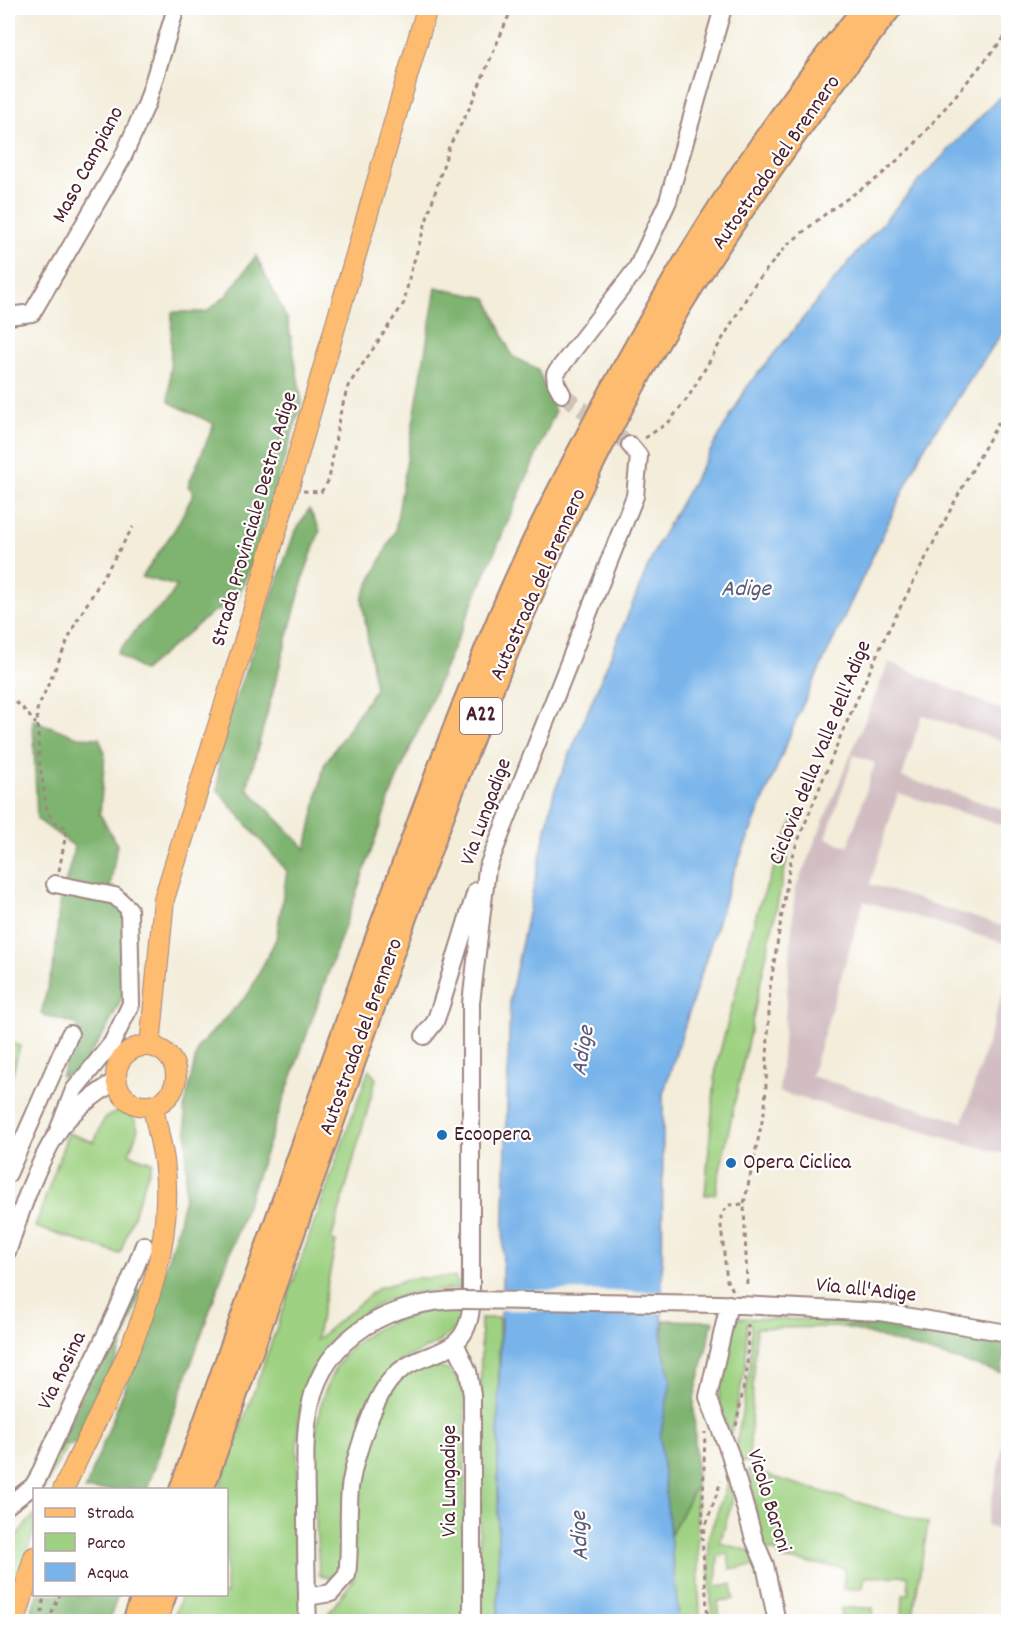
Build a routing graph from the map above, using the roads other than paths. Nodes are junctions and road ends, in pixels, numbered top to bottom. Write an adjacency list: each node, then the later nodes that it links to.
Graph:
1 (176, 8): 6 (street, Maso Campiano)
2 (427, 8): 13 (main road, Strada Provinciale Destra Adige)
3 (723, 8): 7 (street)
4 (865, 8): 25 (highway, Autostrada del Brennero / A22)
5 (890, 8): 26 (highway, Autostrada del Brennero / A22)
6 (8, 316)
7 (562, 394)
8 (634, 450): 9 (street, Via Lungadige)
9 (487, 869): 12 (street); 20 (street, Via Lungadige)
10 (55, 884): 16 (street)
11 (70, 1034): 17 (street)
12 (424, 1036)
13 (150, 1046): 14 (main road); 15 (main road)
14 (116, 1080): 15 (main road); 16 (street)
15 (153, 1106): 24 (main road)
16 (58, 1131): 19 (street)
17 (8, 1174)
18 (144, 1245): 27 (street, Via Rosina)
19 (8, 1251)
20 (468, 1299): 21 (street, Via all'Adige, bridge); 23 (street, Via Lungadige); 31 (street, Via all'Adige)
21 (729, 1301): 22 (street, Via all'Adige); 37 (street, Vicolo Baroni)
22 (1008, 1333)
23 (456, 1345): 31 (street); 36 (street, Via Lungadige)
24 (64, 1488)
25 (182, 1488)
26 (203, 1488)
27 (8, 1505)
28 (33, 1560): 32 (main road)
29 (143, 1596): 33 (highway)
30 (164, 1596): 34 (highway)
31 (307, 1597): 35 (street, Via all'Adige)
32 (15, 1622)
33 (134, 1622)
34 (155, 1622)
35 (308, 1622)
36 (472, 1622)
37 (777, 1622)

